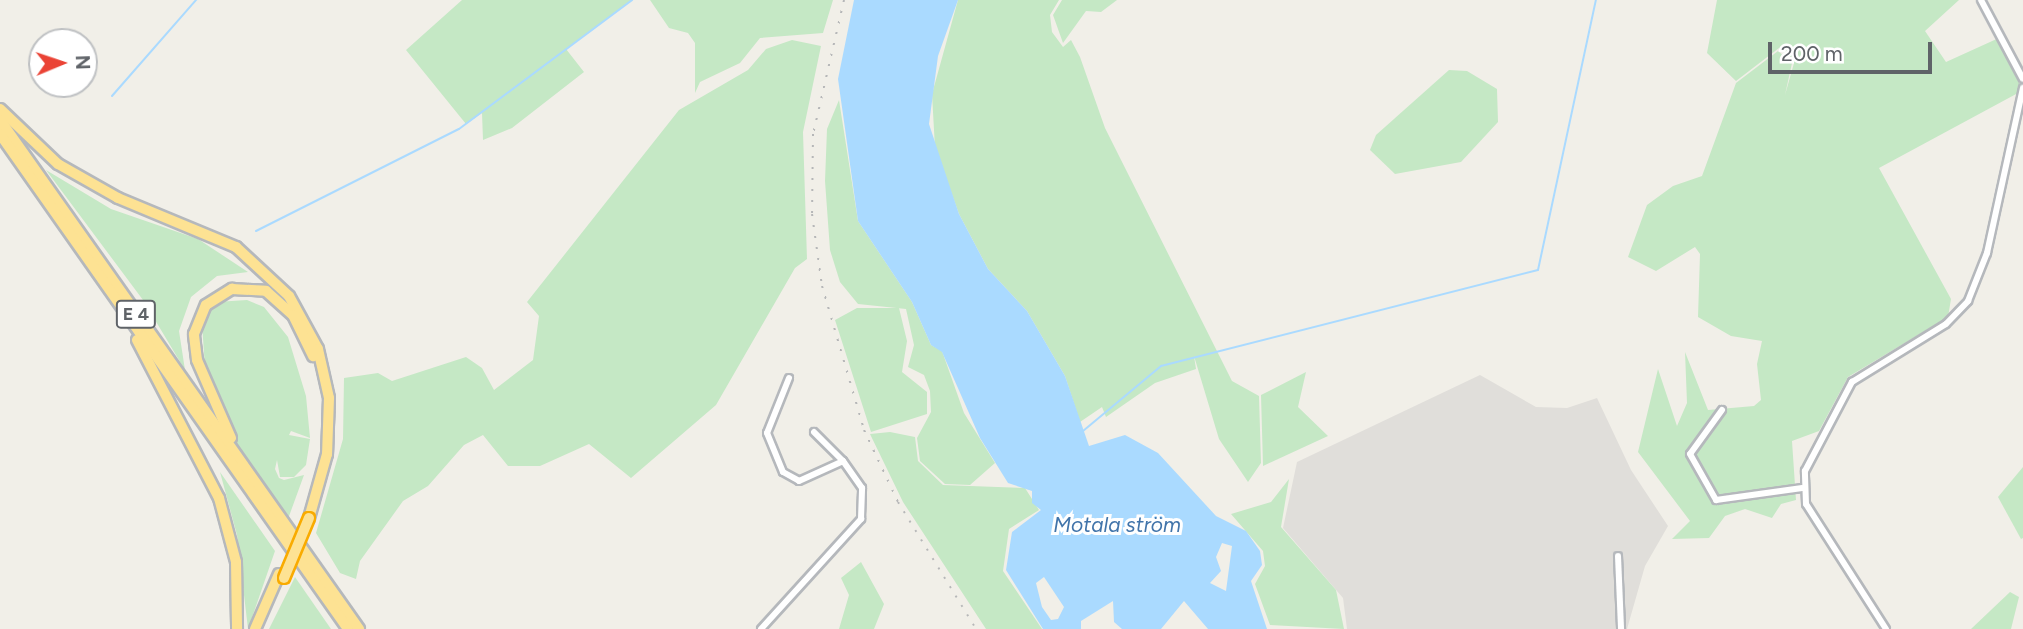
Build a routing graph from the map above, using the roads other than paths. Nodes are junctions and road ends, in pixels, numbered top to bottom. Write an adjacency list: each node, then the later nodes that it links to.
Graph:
1 (1981, 0): 2 (street)
2 (2023, 79)
3 (2023, 88): 13 (street)
4 (0, 109): 14 (highway)
5 (0, 120): 12 (highway, E 4)
6 (0, 134): 7 (highway, E 4)
7 (98, 274): 17 (highway); 20 (highway, E 4)
8 (789, 378): 11 (street)
9 (1722, 410): 13 (street)
10 (814, 432): 11 (street)
11 (843, 461): 22 (street)
12 (250, 475): 14 (highway); 21 (highway, E 4)
13 (1802, 488): 24 (street)
14 (306, 516): 16 (highway)
15 (1618, 556): 23 (street)
16 (282, 576): 18 (highway); 19 (highway)
17 (237, 629)
18 (255, 629)
19 (263, 629)
20 (348, 629)
21 (359, 629)
22 (761, 629)
23 (1621, 629)
24 (1886, 629)

